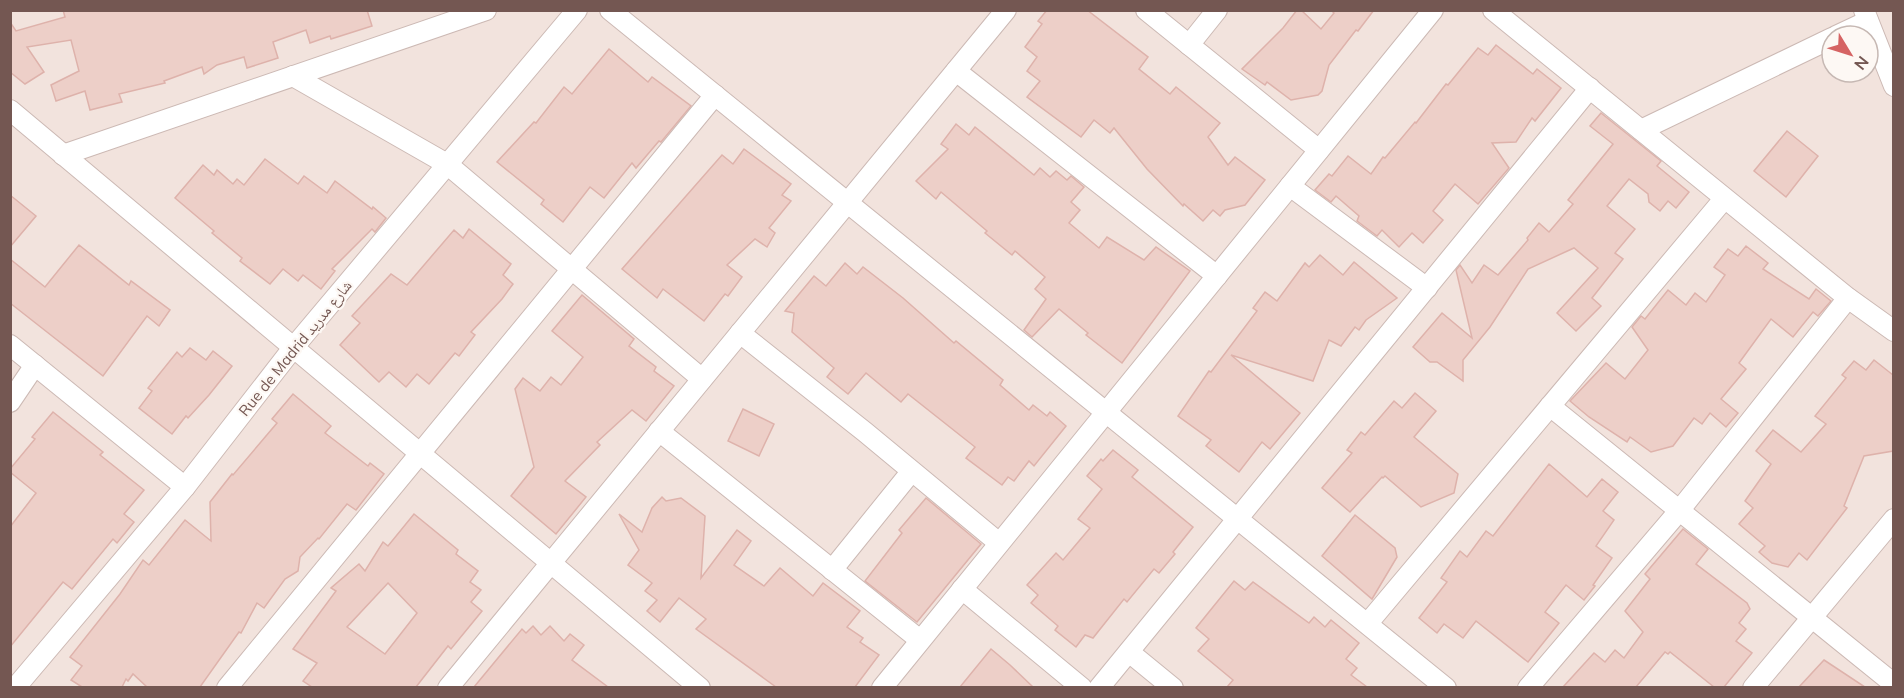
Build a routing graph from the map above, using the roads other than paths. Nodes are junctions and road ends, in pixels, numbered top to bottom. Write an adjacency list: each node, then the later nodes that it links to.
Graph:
1 (486, 10): 13 (street)
2 (577, 10): 21 (street, Rue de Madrid شارع مدريد)
3 (610, 10): 16 (street)
4 (1006, 10): 12 (street)
5 (1146, 10): 11 (street)
6 (1217, 10): 11 (street)
7 (1433, 10): 19 (street)
8 (1493, 10): 15 (street)
9 (1866, 16): 14 (street)
10 (1820, 44): 18 (street)
11 (1189, 45): 19 (street)
12 (956, 70): 24 (street); 26 (street)
13 (293, 76): 20 (street); 21 (street)
14 (1893, 86)
15 (1590, 88): 18 (street); 27 (street)
16 (715, 95): 24 (street); 25 (street)
17 (10, 110): 20 (street)
18 (1641, 130): 23 (street)
19 (1319, 150): 22 (street)
20 (63, 154): 32 (street)
21 (447, 164): 25 (street); 32 (street, Rue de Madrid شارع مدريد)
22 (1290, 186): 26 (street); 27 (street)
23 (1724, 199): 28 (street); 36 (street)
24 (848, 202): 30 (street); 37 (street)
25 (572, 269): 34 (street); 39 (street)
26 (1217, 276): 37 (street)
27 (1427, 288): 43 (street)
28 (1848, 298): 29 (street); 42 (street)
29 (1893, 331)
30 (740, 333): 34 (street); 40 (street)
31 (10, 345): 33 (street)
32 (293, 348): 39 (street); 41 (street, Rue de Madrid شارع مدريد)
33 (35, 365): 35 (street); 41 (street)
34 (702, 379): 38 (street)
35 (10, 402)
36 (1550, 406): 42 (street); 50 (street)
37 (1106, 411): 43 (street); 45 (street)
38 (659, 431): 46 (street); 47 (street)
39 (420, 454): 46 (street); 55 (street)
40 (911, 472): 45 (street); 47 (street)
41 (185, 487): 54 (street, Rue de Madrid شارع مدريد)
42 (1679, 511): 49 (street); 63 (street)
43 (1238, 518): 50 (street); 52 (street)
44 (1893, 519): 49 (street)
45 (999, 543): 48 (street)
46 (550, 563): 56 (street); 57 (street)
47 (832, 570): 51 (street)
48 (962, 589): 51 (street); 59 (street)
49 (1811, 617): 53 (street); 64 (street)
50 (1368, 623): 62 (street)
51 (920, 640): 58 (street)
52 (1129, 652): 60 (street); 61 (street)
53 (1893, 684)
54 (15, 687)
55 (227, 687)
56 (448, 687)
57 (700, 687)
58 (882, 687)
59 (1082, 687)
60 (1099, 687)
61 (1173, 687)
62 (1446, 687)
63 (1528, 687)
64 (1753, 687)

